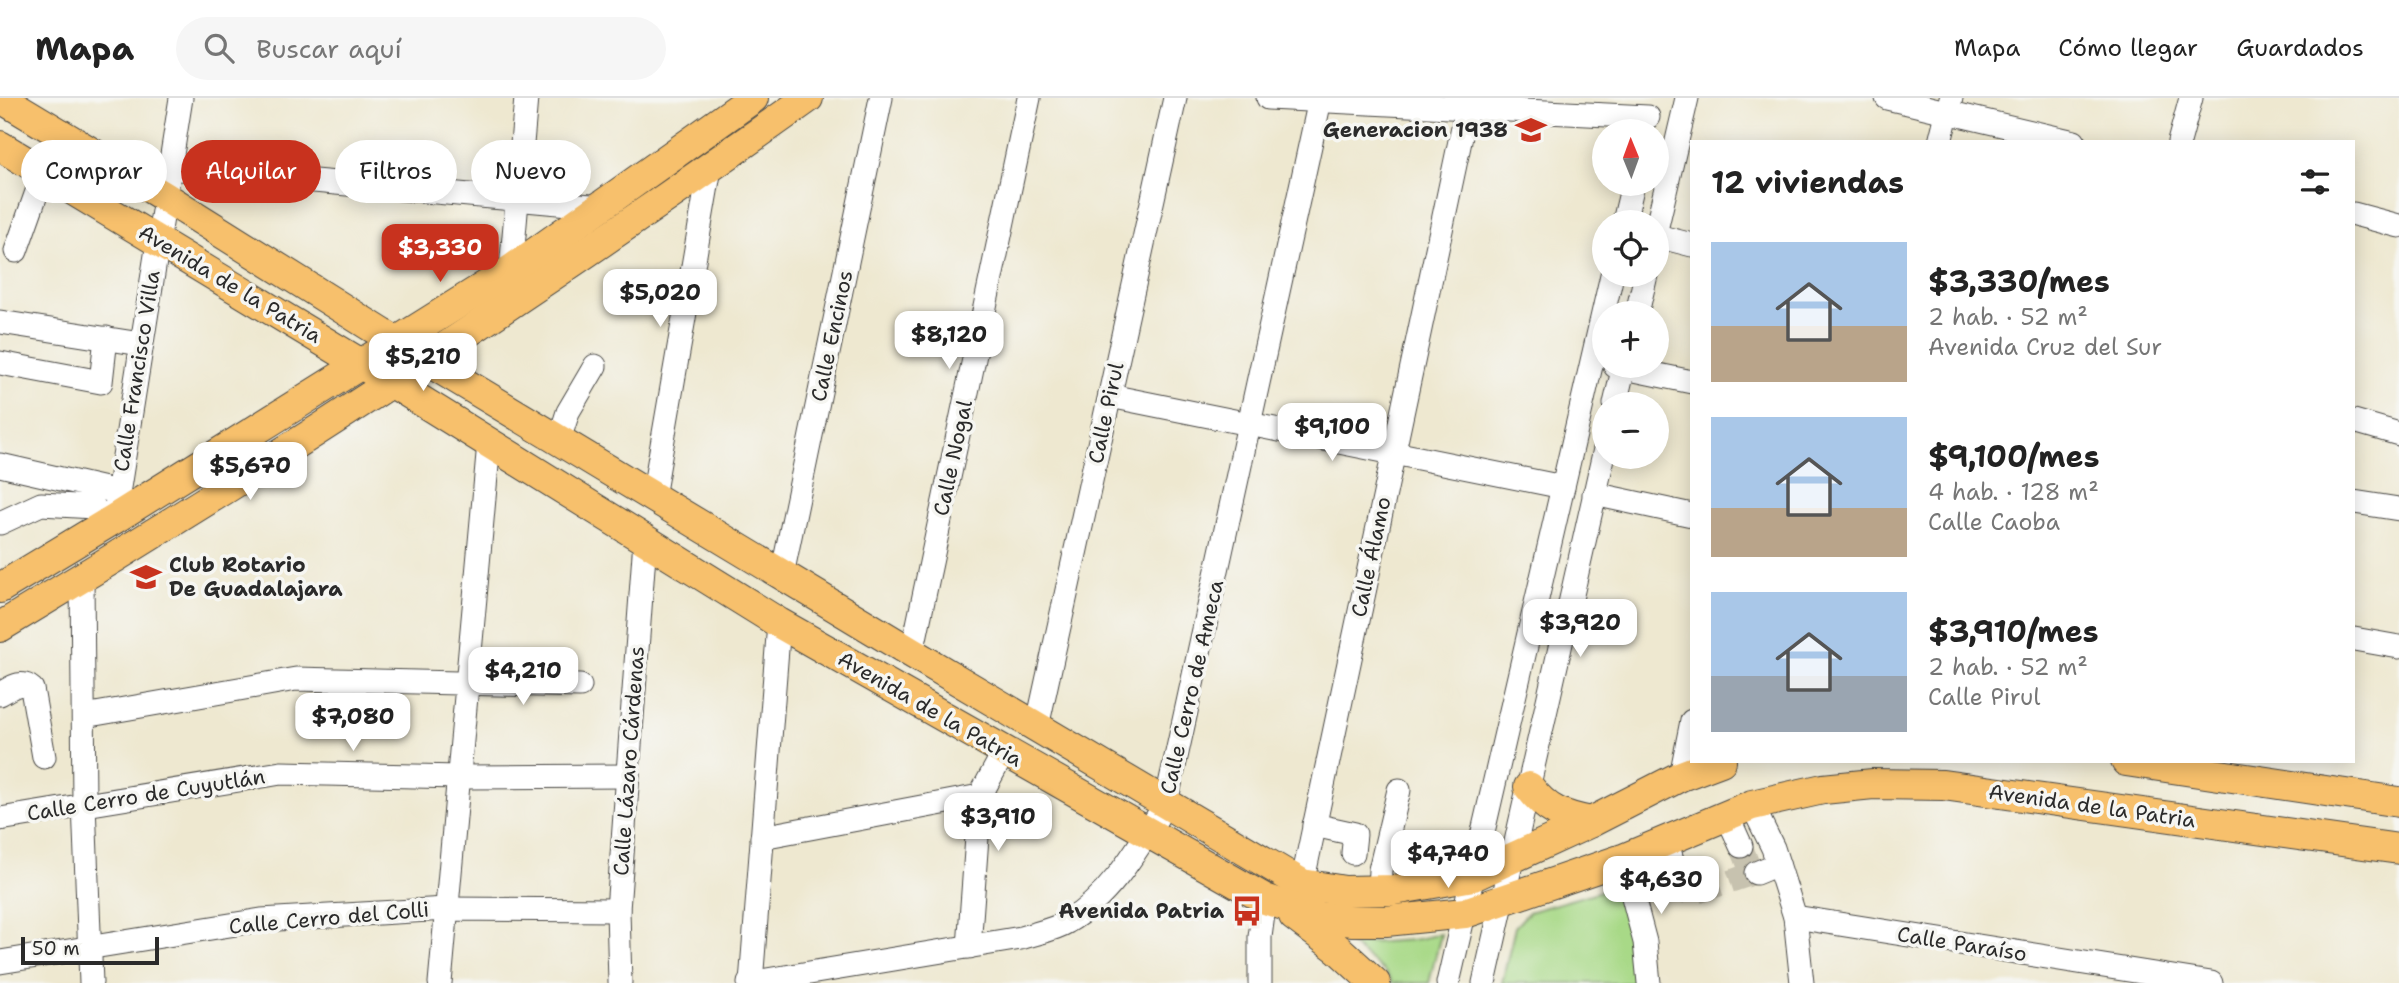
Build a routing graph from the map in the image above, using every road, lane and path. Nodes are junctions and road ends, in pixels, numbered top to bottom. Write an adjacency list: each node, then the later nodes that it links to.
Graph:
1 (1, 98): 24 (main road, Avenida de la Patria)
2 (181, 98): 24 (street, Calle Francisco Villa)
3 (526, 98): 17 (street)
4 (753, 98): 30 (main road)
5 (808, 98): 23 (main road)
6 (881, 98): 69 (street, Calle Encinos)
7 (1029, 98): 76 (street, Calle Nogal)
8 (1175, 98): 51 (street, Calle Pirul)
9 (1268, 98): 13 (street)
10 (1687, 98): 31 (street)
11 (1887, 98): 14 (street)
12 (2191, 98): 20 (street)
13 (1320, 100): 15 (street); 53 (street, Calle Cerro de Ameca)
14 (1949, 105): 18 (street); 19 (street)
15 (1467, 108): 16 (street); 57 (street, Calle Álamo)
16 (1649, 115)
17 (522, 140)
18 (1940, 140)
19 (2067, 140)
20 (2180, 140)
21 (0, 146): 22 (main road, Avenida de la Patria)
22 (21, 158)
23 (710, 168): 43 (main road); 62 (street)
24 (168, 183): 25 (street); 35 (street, Calle Francisco Villa); 41 (main road, Avenida de la Patria)
25 (471, 198)
26 (33, 203): 37 (street)
27 (96, 203): 35 (main road, Avenida de la Patria)
28 (517, 203): 38 (street)
29 (553, 203): 30 (street)
30 (602, 207): 38 (main road)
31 (1661, 210)
32 (2355, 214): 33 (street)
33 (2399, 226)
34 (1669, 239): 36 (street)
35 (157, 240): 42 (street, Calle Francisco Villa); 45 (main road, Avenida de la Patria)
36 (1690, 244)
37 (16, 251)
38 (511, 270): 41 (main road)
39 (0, 322): 40 (street)
40 (106, 338): 42 (street); 44 (street)
41 (396, 342): 43 (main road, Avenida de la Patria); 45 (main road)
42 (141, 344): 65 (street, Calle Francisco Villa)
43 (426, 360): 49 (main road); 55 (main road, Avenida de la Patria)
44 (0, 363)
45 (361, 364): 49 (main road, Avenida de la Patria); 65 (main road)
46 (595, 366): 55 (street)
47 (1669, 377): 50 (street)
48 (1607, 378): 60 (street)
49 (391, 382): 56 (main road, Avenida de la Patria); 70 (main road)
50 (1690, 382)
51 (1110, 396): 53 (street); 81 (street, Calle Pirul)
52 (2355, 421): 54 (street)
53 (1251, 424): 57 (street); 94 (street, Calle Cerro de Ameca)
54 (2399, 434)
55 (559, 440): 62 (main road, Avenida de la Patria)
56 (489, 443): 68 (main road, Avenida de la Patria); 77 (street)
57 (1393, 453): 60 (street); 99 (street, Calle Álamo)
58 (0, 465): 65 (street)
59 (1600, 469): 61 (street)
60 (1563, 486): 111 (street)
61 (1594, 494): 66 (street); 90 (street)
62 (653, 497): 69 (main road, Avenida de la Patria)
63 (2355, 502): 64 (street)
64 (2399, 509)
65 (114, 512): 67 (street); 71 (main road)
66 (1690, 515)
67 (0, 523)
68 (645, 540): 72 (main road, Avenida de la Patria); 87 (street, Calle Lázaro Cárdenas)
69 (782, 575): 76 (main road, Avenida de la Patria)
70 (82, 578): 73 (main road); 80 (street)
71 (0, 588)
72 (779, 623): 83 (main road, Avenida de la Patria); 101 (street)
73 (0, 627)
74 (2355, 639): 75 (street)
75 (2399, 647)
76 (912, 653): 81 (main road, Avenida de la Patria)
77 (467, 683): 78 (street); 80 (street); 89 (street)
78 (580, 686)
79 (0, 694): 84 (street)
80 (84, 716): 95 (street)
81 (1037, 727): 94 (main road, Avenida de la Patria)
82 (1690, 731): 88 (street)
83 (1004, 751): 92 (street); 100 (main road, Avenida de la Patria)
84 (44, 757)
85 (1716, 763): 88 (main road, Avenida de la Patria)
86 (2139, 763): 93 (main road)
87 (628, 776): 89 (street, Calle Cerro de Cuyutlán); 117 (street, Calle Lázaro Cárdenas)
88 (1681, 776): 98 (main road, Avenida de la Patria)
89 (459, 777): 95 (street, Calle Cerro de Cuyutlán); 116 (street)
90 (1529, 787): 98 (main road); 107 (street)
91 (1399, 790): 113 (street)
92 (980, 796): 101 (street); 121 (street)
93 (2399, 802)
94 (1166, 803): 100 (street, Calle Cerro de Ameca); 112 (main road, Avenida de la Patria)
95 (84, 804): 97 (street, Calle Cerro de Cuyutlán); 120 (street)
96 (1740, 810): 102 (main road, Avenida de la Patria); 103 (street); 104 (main road, Avenida de la Patria); 108 (street)
97 (0, 819)
98 (1591, 822): 107 (main road, Avenida de la Patria)
99 (1314, 825): 105 (street); 112 (street, Calle Álamo)
100 (1147, 833): 115 (main road, Avenida de la Patria); 121 (street, Calle Cerro de Ameca)
101 (762, 838): 126 (street)
102 (1666, 840): 106 (main road, Avenida de la Patria); 109 (street)
103 (1741, 846)
104 (2399, 849)
105 (1353, 853)
106 (1623, 859): 114 (main road, Avenida de la Patria); 131 (street)
107 (1512, 860): 111 (main road, Avenida de la Patria); 114 (street)
108 (1778, 864): 110 (street); 119 (street)
109 (1676, 873)
110 (1756, 873)
111 (1473, 876): 113 (main road, Avenida de la Patria); 118 (street)
112 (1301, 884): 113 (main road, Avenida de la Patria)
113 (1379, 891)
114 (1504, 900): 118 (main road, Avenida de la Patria); 130 (street)
115 (1272, 902): 118 (main road, Avenida de la Patria); 127 (street); 128 (main road)
116 (446, 909): 117 (street, Calle Cerro del Colli); 120 (street, Calle Cerro del Colli); 124 (street)
117 (618, 910): 125 (street, Calle Lázaro Cárdenas)
118 (1465, 913): 129 (street)
119 (1795, 917): 132 (street); 133 (street, Calle Paraíso)
120 (90, 947): 122 (street, Calle Cerro del Colli); 123 (street)
121 (969, 947): 126 (street, Calle Cerro de Ameca)
122 (0, 962)
123 (91, 983)
124 (440, 983)
125 (620, 983)
126 (750, 983)
127 (1260, 983)
128 (1375, 983)
129 (1448, 983)
130 (1484, 983)
131 (1649, 983)
132 (1802, 983)
133 (2211, 983)

